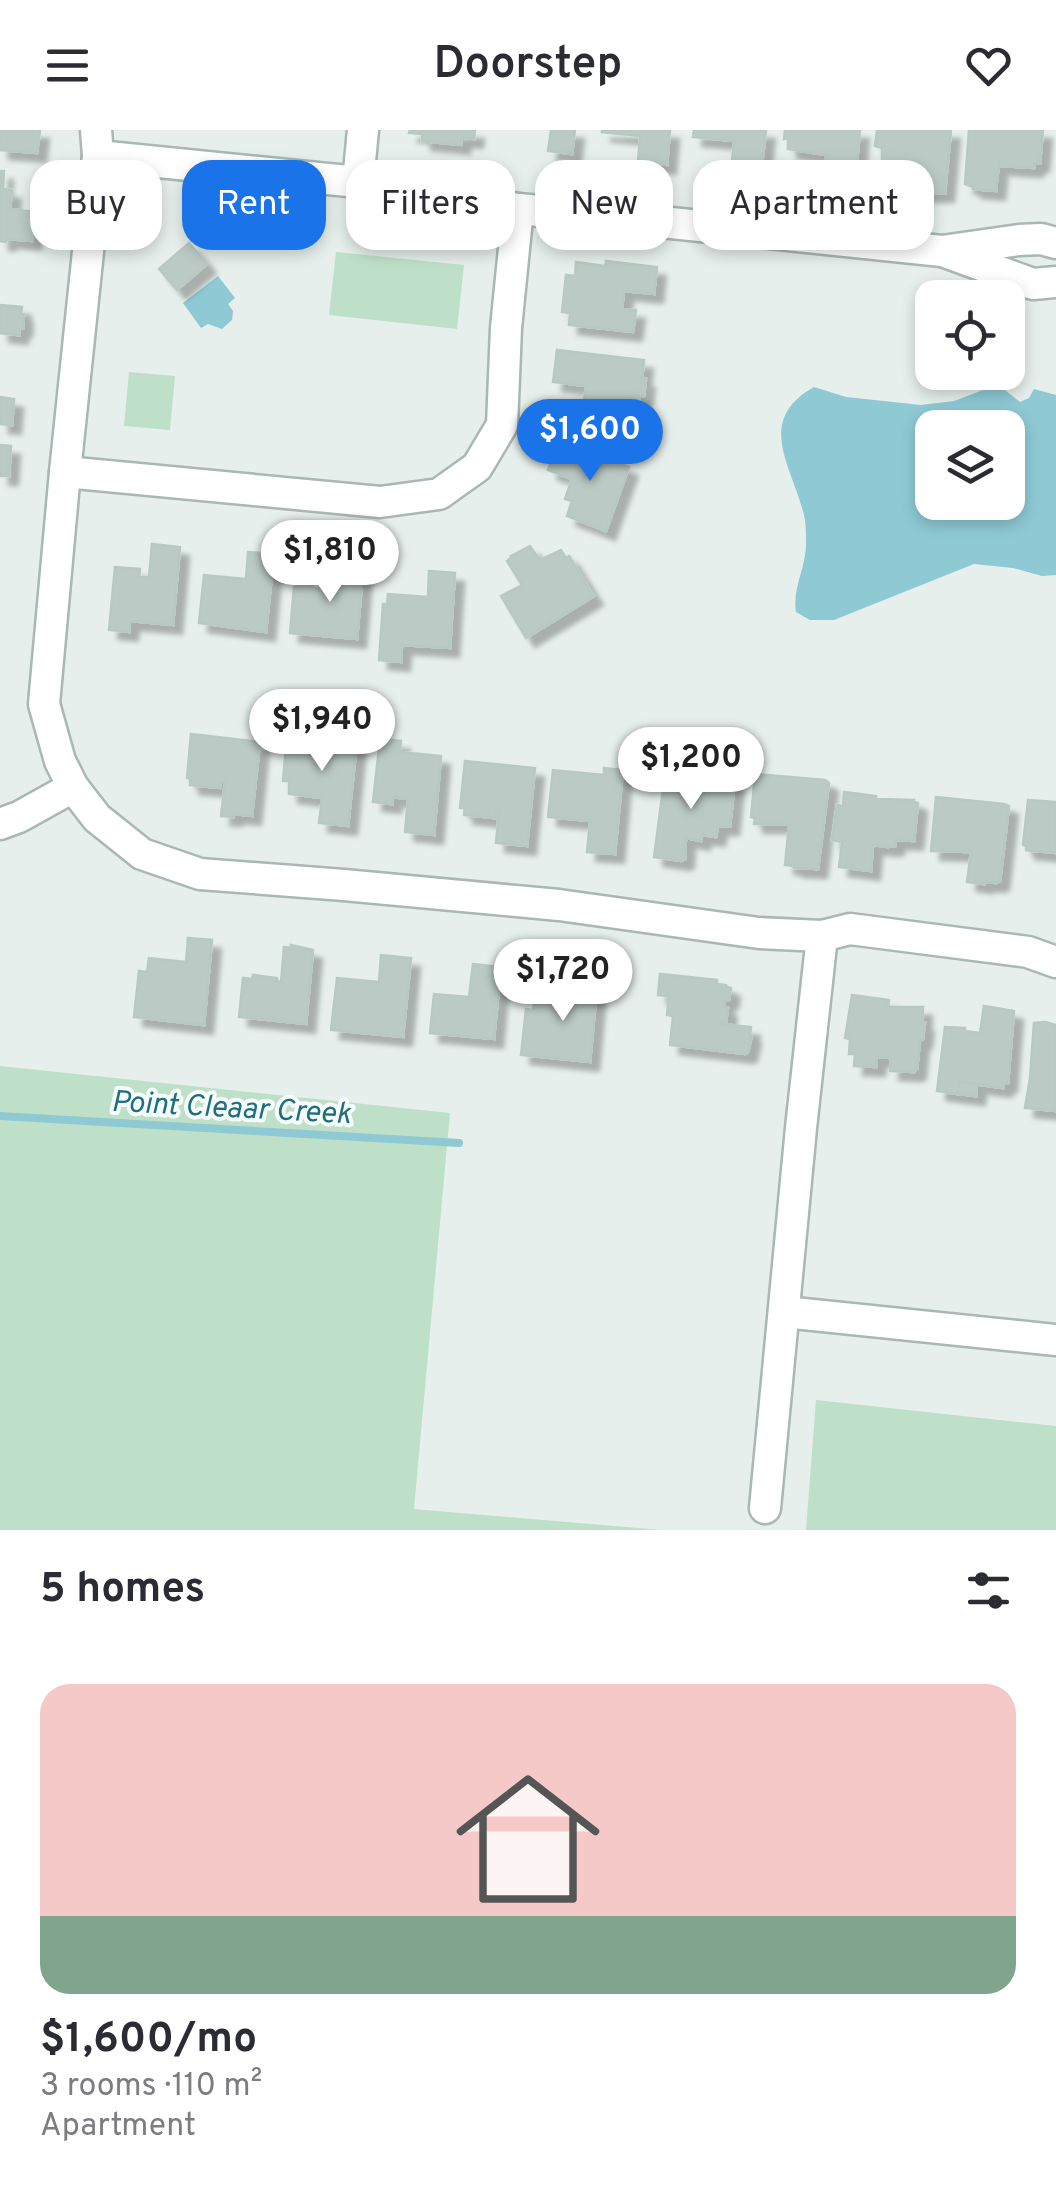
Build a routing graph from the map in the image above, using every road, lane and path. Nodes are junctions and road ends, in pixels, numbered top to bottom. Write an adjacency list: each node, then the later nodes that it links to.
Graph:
1 (363, 130): 3 (street)
2 (97, 143): 4 (street); 10 (street)
3 (360, 160)
4 (346, 180)
5 (515, 208): 6 (street)
6 (518, 209): 8 (street); 10 (street)
7 (1056, 243): 8 (street)
8 (942, 251): 9 (street)
9 (1056, 282)
10 (65, 472): 11 (street)
11 (74, 787): 12 (street); 13 (street)
12 (0, 824)
13 (822, 936): 14 (street); 15 (street)
14 (1047, 954)
15 (784, 1312): 16 (street); 17 (street)
16 (1056, 1340)
17 (766, 1508)

